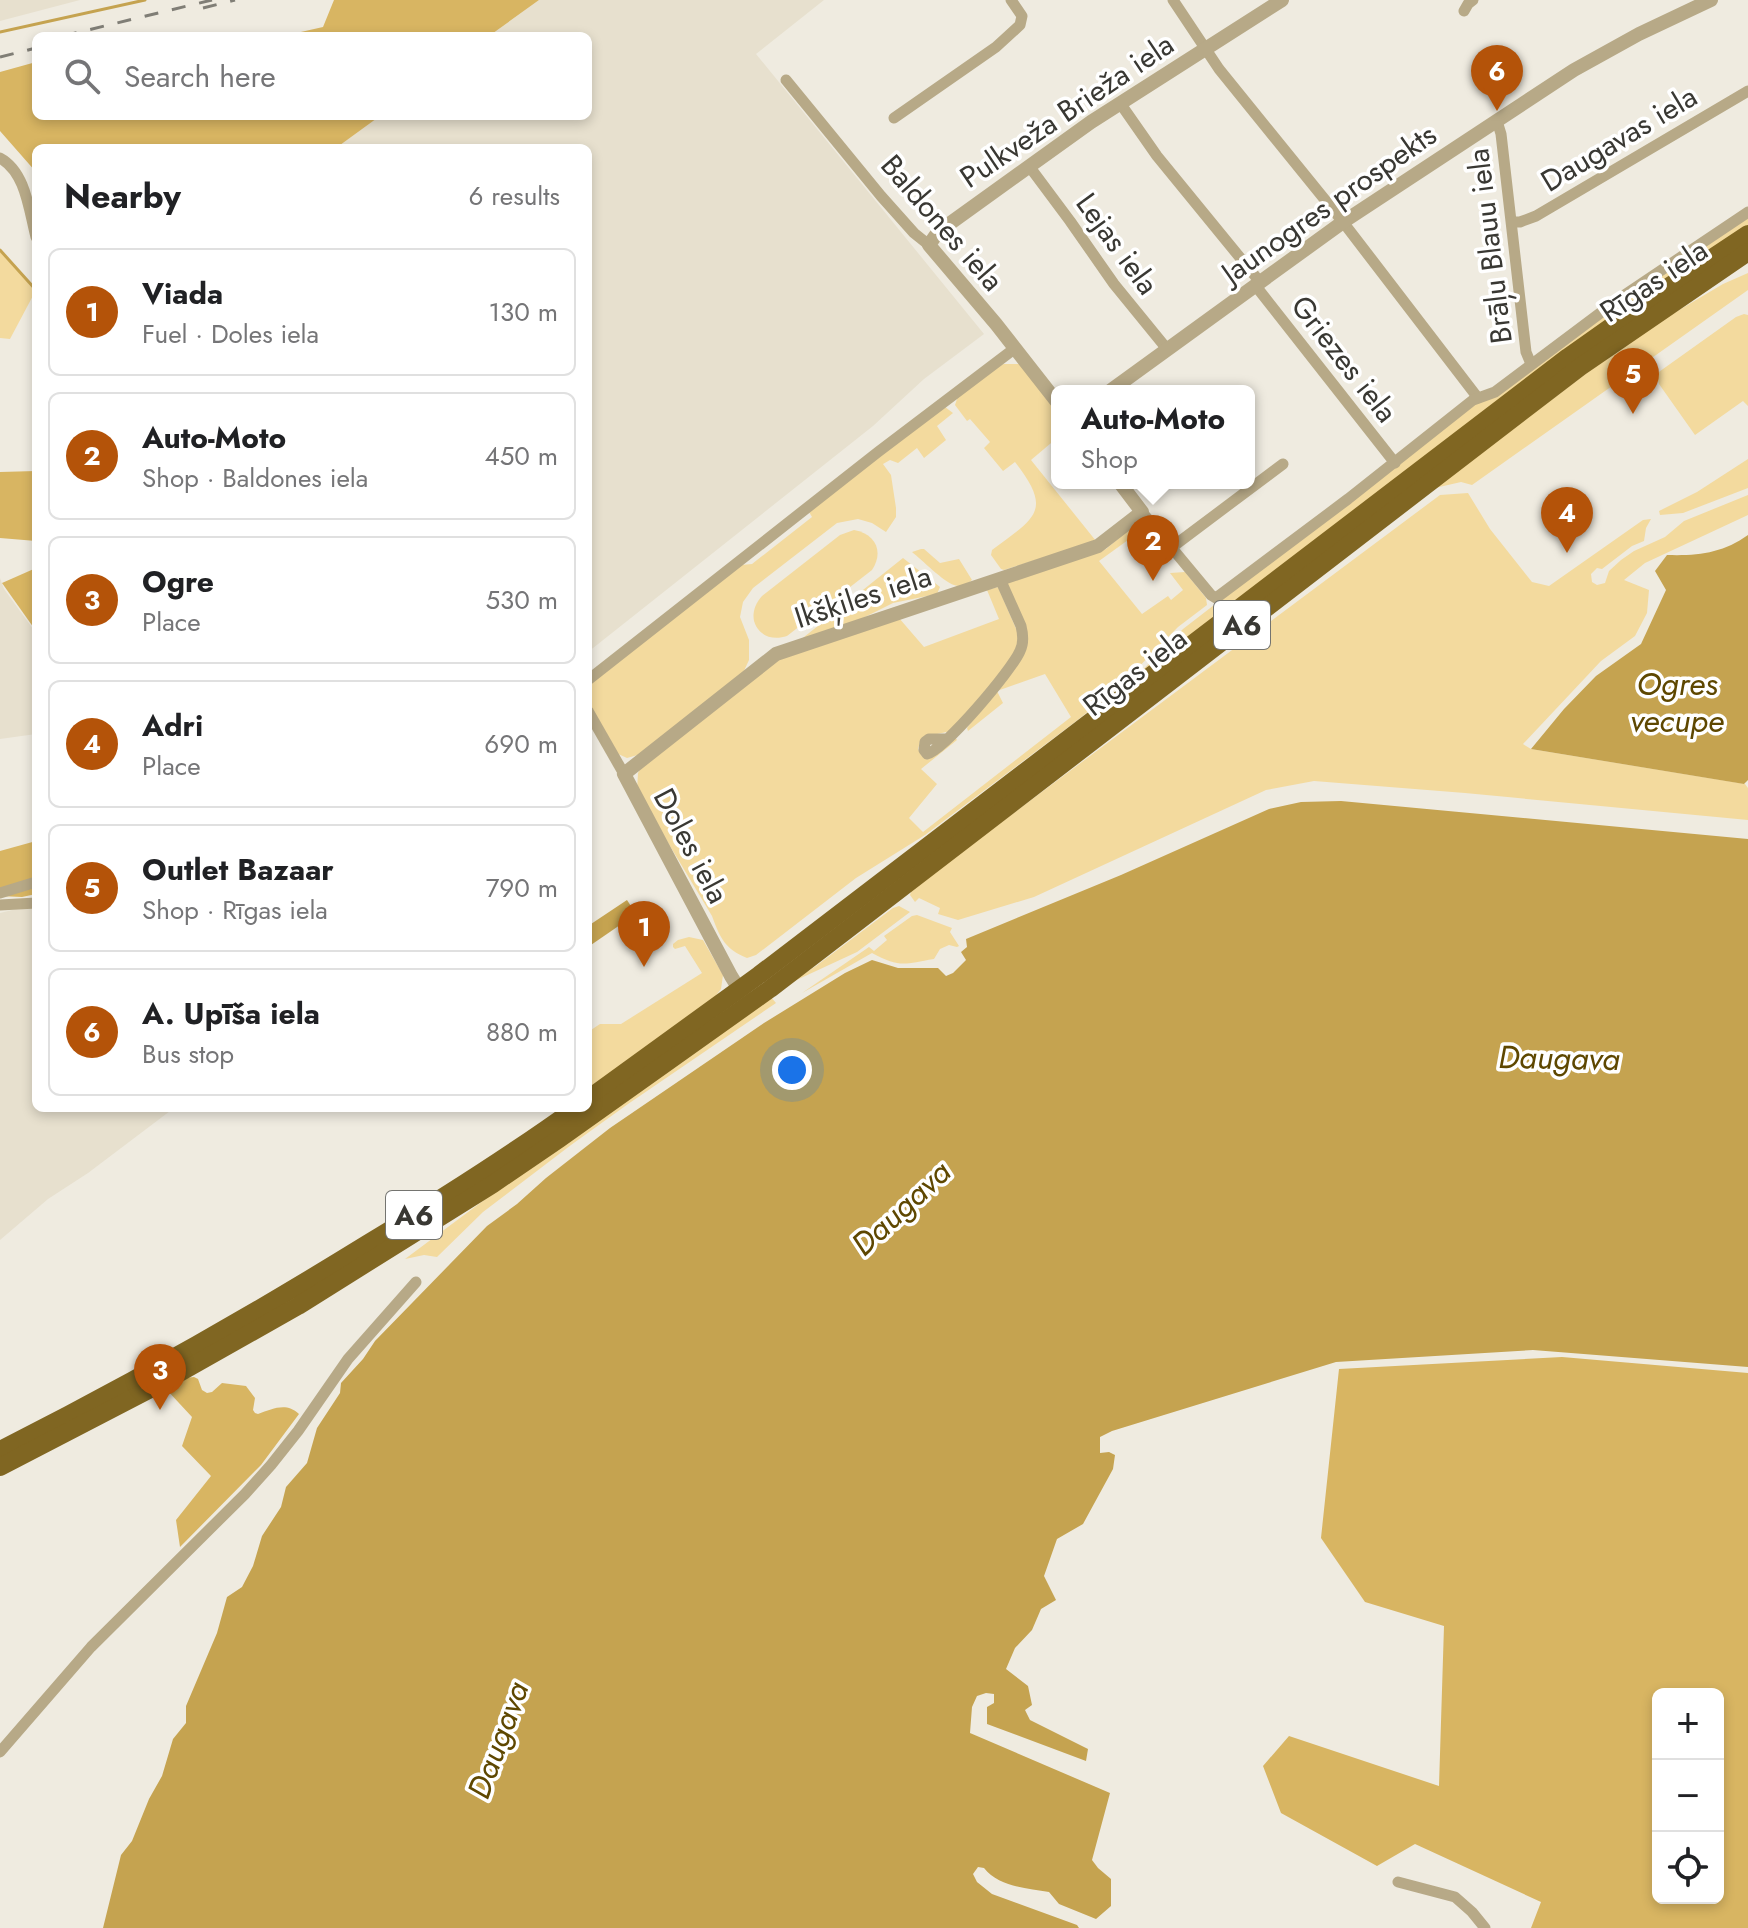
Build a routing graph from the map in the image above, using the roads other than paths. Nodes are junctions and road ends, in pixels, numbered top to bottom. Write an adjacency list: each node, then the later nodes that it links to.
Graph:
1 (1011, 0): 11 (street)
2 (1173, 0): 7 (street)
3 (1282, 0): 7 (street, Pulkveža Brieža iela)
4 (1473, 0): 6 (street)
5 (1711, 0): 12 (street, Jaunogres prospekts)
6 (1464, 11)
7 (1204, 49): 10 (street, Pulkveža Brieža iela); 17 (street)
8 (786, 80): 20 (street, Baldones iela)
9 (1748, 91): 18 (street, Daugavas iela)
10 (1120, 103): 14 (street, Pulkveža Brieža iela); 22 (street, Griezes iela)
11 (894, 118)
12 (1497, 121): 17 (street, Jaunogres prospekts); 18 (street, Brāļu Blauu iela)
13 (0, 158): 16 (street)
14 (1029, 166): 20 (street, Pulkveža Brieža iela); 24 (street, Lejas iela)
15 (1748, 212): 25 (street, Rīgas iela)
16 (32, 222)
17 (1343, 222): 22 (street, Jaunogres prospekts); 28 (street)
18 (1512, 222): 25 (street, Brāļu Blauu iela)
19 (1748, 234): 45 (highway, Rīgas iela / A6)
20 (929, 245): 23 (street, Baldones iela)
21 (1748, 252): 45 (highway, Rīgas iela / A6)
22 (1257, 284): 24 (street, Jaunogres prospekts); 29 (street, Griezes iela)
23 (1014, 349): 27 (street, Baldones iela); 37 (street)
24 (1167, 349): 26 (street, Jaunogres prospekts)
25 (1531, 364): 28 (street, Rīgas iela)
26 (1118, 385)
27 (1051, 395)
28 (1478, 398): 29 (street, Rīgas iela)
29 (1395, 463): 35 (street)
30 (1283, 464): 31 (street)
31 (1255, 485)
32 (1125, 489): 34 (street)
33 (1250, 489): 35 (street)
34 (1142, 512): 35 (street); 36 (street, Ikšķiles iela)
35 (1171, 548)
36 (1000, 579): 39 (street); 40 (street, Ikšķiles iela)
37 (592, 677)
38 (592, 718): 40 (street, Doles iela)
39 (947, 739)
40 (624, 774): 45 (street, Doles iela)
41 (32, 883): 42 (street)
42 (0, 893)
43 (32, 903): 44 (street)
44 (0, 905)
45 (744, 996): 46 (highway, Rīgas iela / A6); 47 (highway, Rīgas iela / A6)
46 (592, 1096)
47 (592, 1106)
48 (573, 1112): 50 (highway, A6)
49 (584, 1112): 50 (highway, Rīgas iela / A6)
50 (556, 1132): 52 (highway, A6); 53 (highway, A6)
51 (416, 1282): 54 (street)
52 (0, 1450)
53 (0, 1467)
54 (0, 1752)
55 (1398, 1882): 56 (street)
56 (1485, 1928)

